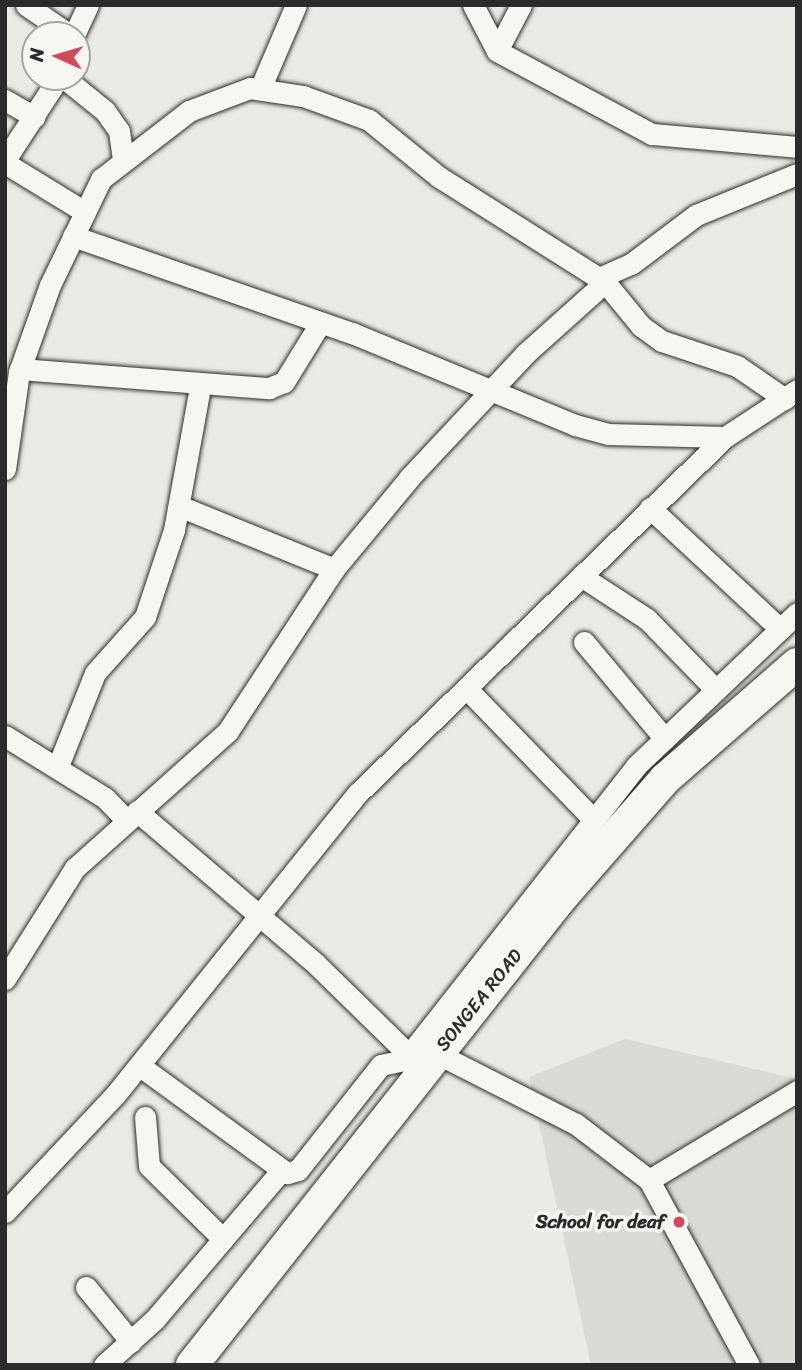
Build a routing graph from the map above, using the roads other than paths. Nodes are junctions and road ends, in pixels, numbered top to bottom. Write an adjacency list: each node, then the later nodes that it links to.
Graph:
1 (26, 5): 6 (street)
2 (88, 5): 7 (street)
3 (296, 5): 9 (street)
4 (473, 5): 8 (street)
5 (521, 5): 8 (street)
6 (51, 21)
7 (79, 21)
8 (497, 51): 14 (street)
9 (260, 89): 15 (street); 20 (street)
10 (52, 91): 13 (street)
11 (77, 91): 15 (street)
12 (5, 100): 13 (street)
13 (35, 117): 16 (street)
14 (797, 147)
15 (123, 159): 18 (street)
16 (5, 162): 18 (street)
17 (797, 174): 20 (street)
18 (85, 212): 19 (street)
19 (73, 236): 21 (street); 22 (street)
20 (602, 280): 24 (street); 25 (street)
21 (319, 325): 23 (street); 24 (street)
22 (14, 378): 23 (street); 27 (street)
23 (200, 387): 28 (street)
24 (490, 391): 26 (street); 30 (street)
25 (791, 394): 26 (street)
26 (724, 437): 29 (street)
27 (5, 469)
28 (179, 506): 30 (street); 40 (street)
29 (650, 508): 31 (street); 33 (street)
30 (334, 569): 41 (street)
31 (580, 576): 36 (street); 37 (street)
32 (797, 613): 33 (street)
33 (780, 629): 37 (street)
34 (584, 642): 39 (street)
35 (797, 664): 45 (highway, SONGEA ROAD)
36 (468, 690): 42 (street); 43 (street)
37 (716, 690): 39 (street)
38 (5, 736): 40 (street)
39 (664, 739): 42 (street)
40 (58, 766): 41 (street)
41 (132, 816): 43 (street); 44 (street)
42 (593, 819): 45 (street)
43 (260, 914): 45 (street); 46 (street)
44 (5, 979)
45 (418, 1060): 49 (street); 50 (street); 56 (highway, SONGEA ROAD)
46 (140, 1066): 49 (street); 51 (street)
47 (797, 1091): 50 (street)
48 (145, 1117): 52 (street)
49 (282, 1170): 52 (street)
50 (649, 1181): 57 (street)
51 (5, 1212)
52 (223, 1239): 54 (street)
53 (86, 1287): 54 (street)
54 (131, 1342): 55 (street)
55 (104, 1365)
56 (192, 1365)
57 (749, 1365)

